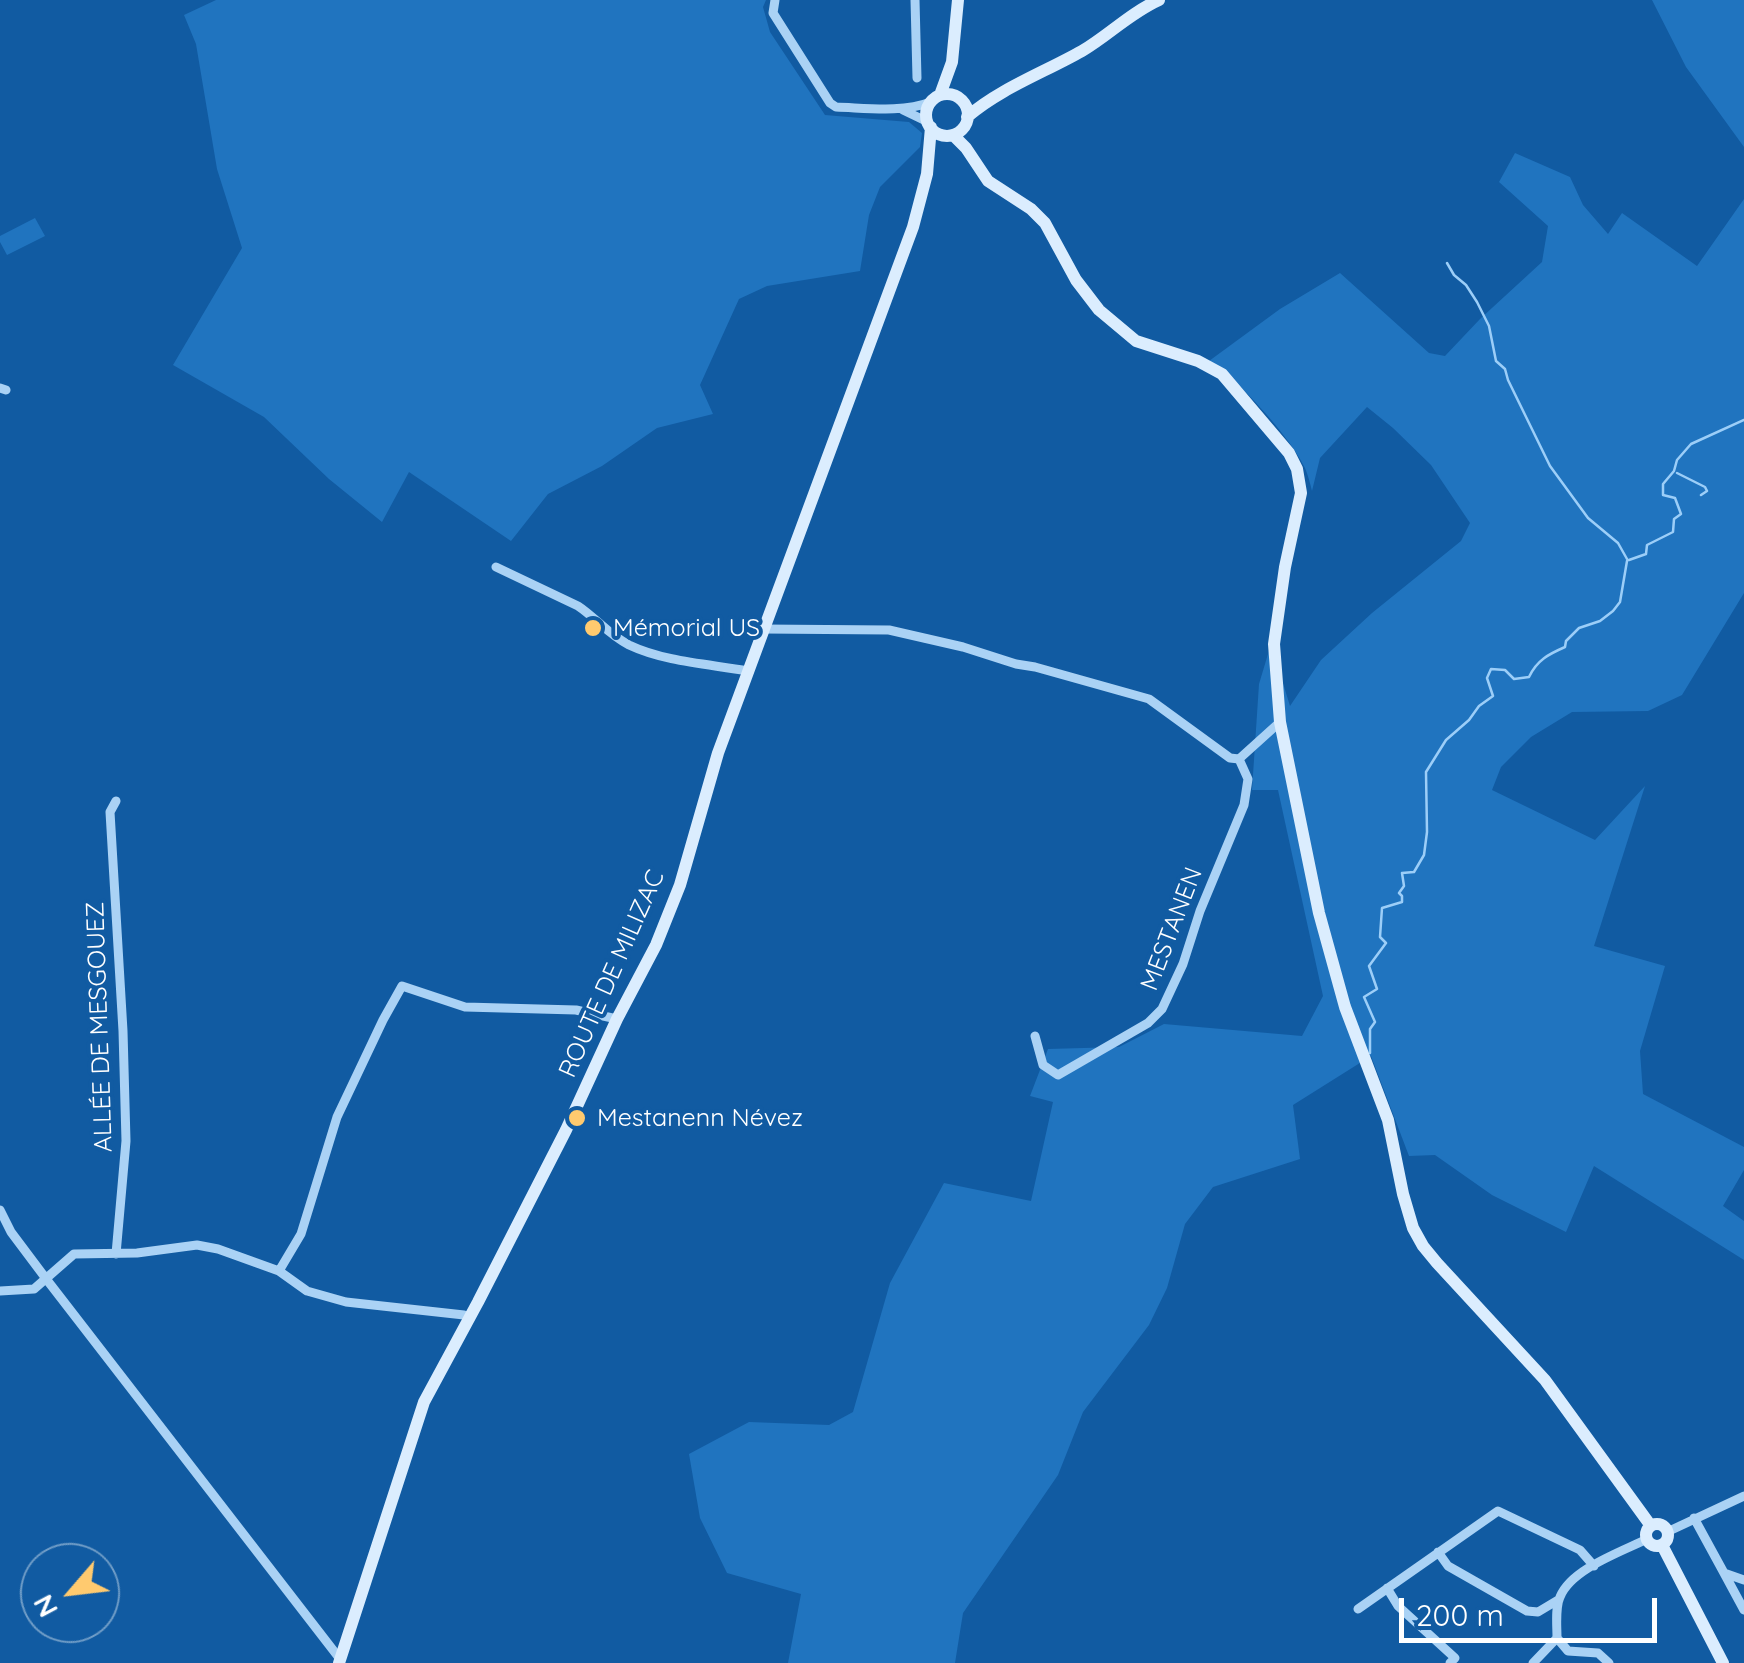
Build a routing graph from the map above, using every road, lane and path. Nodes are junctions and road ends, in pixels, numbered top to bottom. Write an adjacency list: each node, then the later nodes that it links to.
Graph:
1 (775, 0): 10 (street)
2 (915, 0): 6 (street)
3 (958, 0): 5 (street)
4 (1160, 0): 9 (street)
5 (952, 62): 7 (street); 8 (street)
6 (917, 78)
7 (959, 98): 8 (street); 9 (street); 11 (street)
8 (935, 99): 10 (street); 12 (street)
9 (987, 100): 11 (street)
10 (900, 108): 12 (street)
11 (967, 120): 13 (street); 14 (street)
12 (929, 125): 13 (street); 15 (street, ROUTE DE MILIZAC)
13 (951, 135): 14 (street); 15 (street, ROUTE DE MILIZAC)
14 (980, 169): 19 (street)
15 (927, 174): 17 (street, ROUTE DE MILIZAC)
16 (496, 567): 18 (street)
17 (763, 628): 18 (street, ROUTE DE MILIZAC); 20 (street)
18 (748, 671): 22 (street, ROUTE DE MILIZAC)
19 (1280, 722): 20 (street); 32 (street)
20 (1239, 758): 23 (street, MESTANEN)
21 (116, 800): 25 (street, ALLÉE DE MESGOUEZ)
22 (618, 1019): 26 (street); 29 (street, ROUTE DE MILIZAC)
23 (1035, 1036)
24 (0, 1210): 27 (street)
25 (116, 1254): 26 (street); 27 (street)
26 (279, 1271): 29 (street)
27 (47, 1280): 28 (street); 43 (street)
28 (0, 1290)
29 (470, 1318): 43 (street, ROUTE DE MILIZAC)
30 (1744, 1496): 31 (street)
31 (1694, 1518): 33 (street); 36 (street)
32 (1649, 1532): 33 (street); 35 (street)
33 (1665, 1538): 47 (street)
34 (1438, 1552): 35 (street); 38 (street); 39 (street)
35 (1594, 1566): 39 (street)
36 (1724, 1573): 37 (street); 41 (street)
37 (1744, 1580)
38 (1387, 1588): 40 (street); 44 (street)
39 (1558, 1600): 42 (street)
40 (1358, 1610)
41 (1744, 1610)
42 (1557, 1638): 45 (street); 46 (street)
43 (340, 1661)
44 (1450, 1663)
45 (1533, 1663)
46 (1609, 1663)
47 (1723, 1663)

